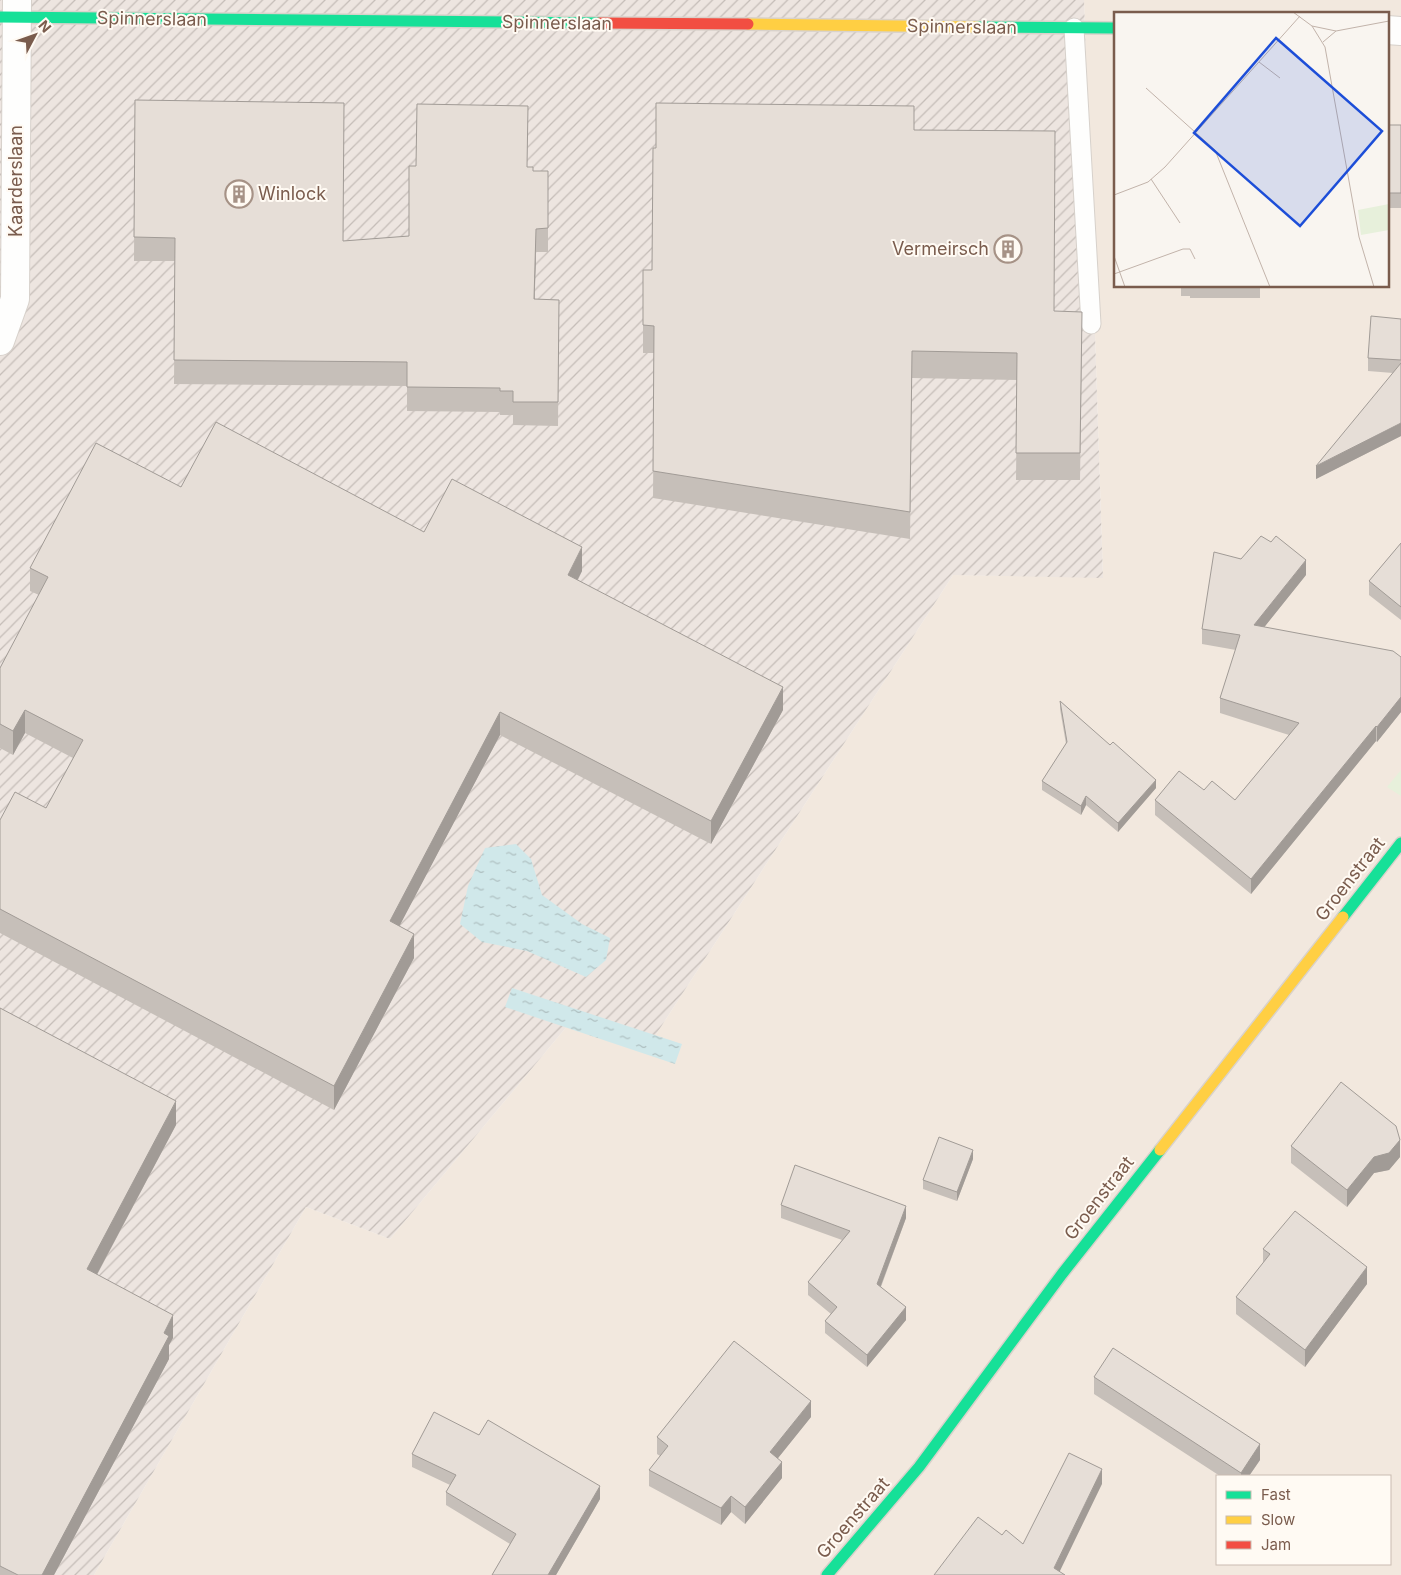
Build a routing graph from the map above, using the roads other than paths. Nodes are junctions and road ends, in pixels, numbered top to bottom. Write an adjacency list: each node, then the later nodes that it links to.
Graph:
1 (11, 12): 2 (street, Spinnerslaan); 7 (street, Kaarderslaan)
2 (1074, 28): 3 (street, Spinnerslaan); 6 (lane)
3 (1114, 28)
4 (1388, 30): 5 (street)
5 (1401, 31)
6 (1091, 324)
7 (0, 341)
8 (1401, 842): 9 (street, Groenstraat)
9 (827, 1575)

